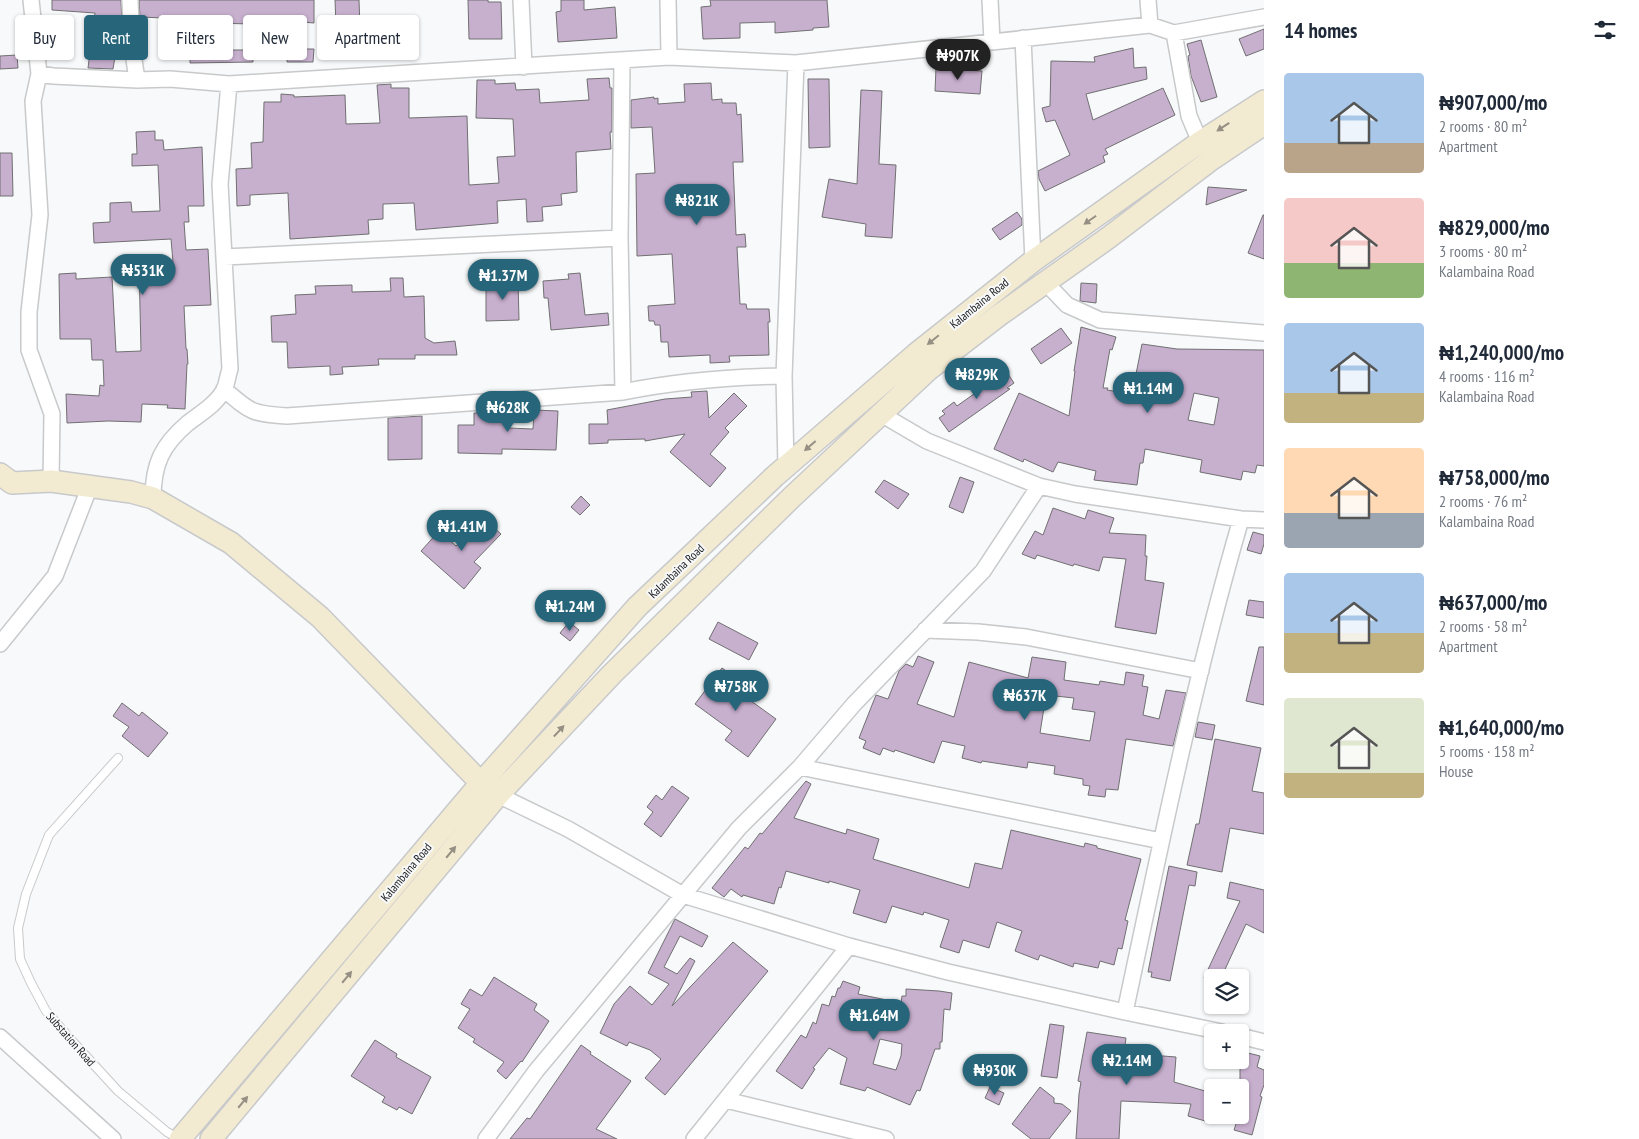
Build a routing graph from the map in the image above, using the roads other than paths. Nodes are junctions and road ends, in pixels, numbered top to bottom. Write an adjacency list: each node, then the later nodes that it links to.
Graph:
1 (31, 0): 16 (street)
2 (130, 0): 17 (street)
3 (521, 0): 15 (street)
4 (668, 0): 12 (street)
5 (990, 0): 11 (street)
6 (1148, 0): 8 (street)
7 (1264, 18): 9 (street)
8 (1150, 25): 9 (street); 10 (street)
9 (1174, 33): 21 (street)
10 (1023, 38): 11 (street); 24 (street)
11 (992, 41): 14 (street)
12 (669, 57): 13 (street); 14 (street)
13 (622, 61): 15 (street); 22 (street)
14 (796, 63): 27 (street)
15 (524, 67): 18 (street)
16 (39, 74): 17 (street); 33 (street)
17 (137, 80): 18 (street)
18 (229, 84): 23 (street)
19 (1264, 100): 21 (main road, Kalambaina Road, one-way to 21)
20 (1264, 124): 25 (main road, Kalambaina Road)
21 (1200, 142): 24 (main road, Kalambaina Road, one-way to 24)
22 (620, 238): 23 (street); 29 (street)
23 (224, 257): 28 (street)
24 (1033, 260): 31 (main road, Kalambaina Road, one-way to 31)
25 (1045, 282): 26 (street); 30 (main road, Kalambaina Road)
26 (1264, 333)
27 (784, 376): 29 (street); 31 (street)
28 (224, 389): 29 (street); 36 (street)
29 (623, 392)
30 (881, 414): 35 (street); 45 (main road, Kalambaina Road, one-way to 30)
31 (786, 467): 44 (main road, Kalambaina Road)
32 (4, 481): 33 (main road)
33 (51, 481): 34 (main road)
34 (90, 486): 36 (main road); 40 (street)
35 (1039, 486): 37 (street); 39 (street)
36 (153, 498): 44 (main road)
37 (1241, 519): 38 (street); 41 (street)
38 (1264, 520)
39 (925, 630): 41 (street); 43 (street)
40 (0, 644)
41 (1201, 671): 46 (street)
42 (118, 758): 56 (lane, Substation Road)
43 (800, 768): 46 (street); 47 (street)
44 (480, 783): 45 (main road); 56 (main road, Kalambaina Road)
45 (496, 798): 47 (street); 57 (main road, Kalambaina Road, one-way to 45)
46 (1161, 841): 49 (street)
47 (683, 895): 48 (street); 58 (street)
48 (850, 946): 49 (street); 54 (street)
49 (1125, 1012): 50 (street)
50 (1204, 1028)
51 (0, 1037): 55 (street)
52 (1249, 1038): 53 (street)
53 (1264, 1042)
54 (726, 1100): 59 (street); 60 (street)
55 (113, 1139)
56 (180, 1139)
57 (212, 1139)
58 (486, 1139)
59 (694, 1139)
60 (886, 1139)

